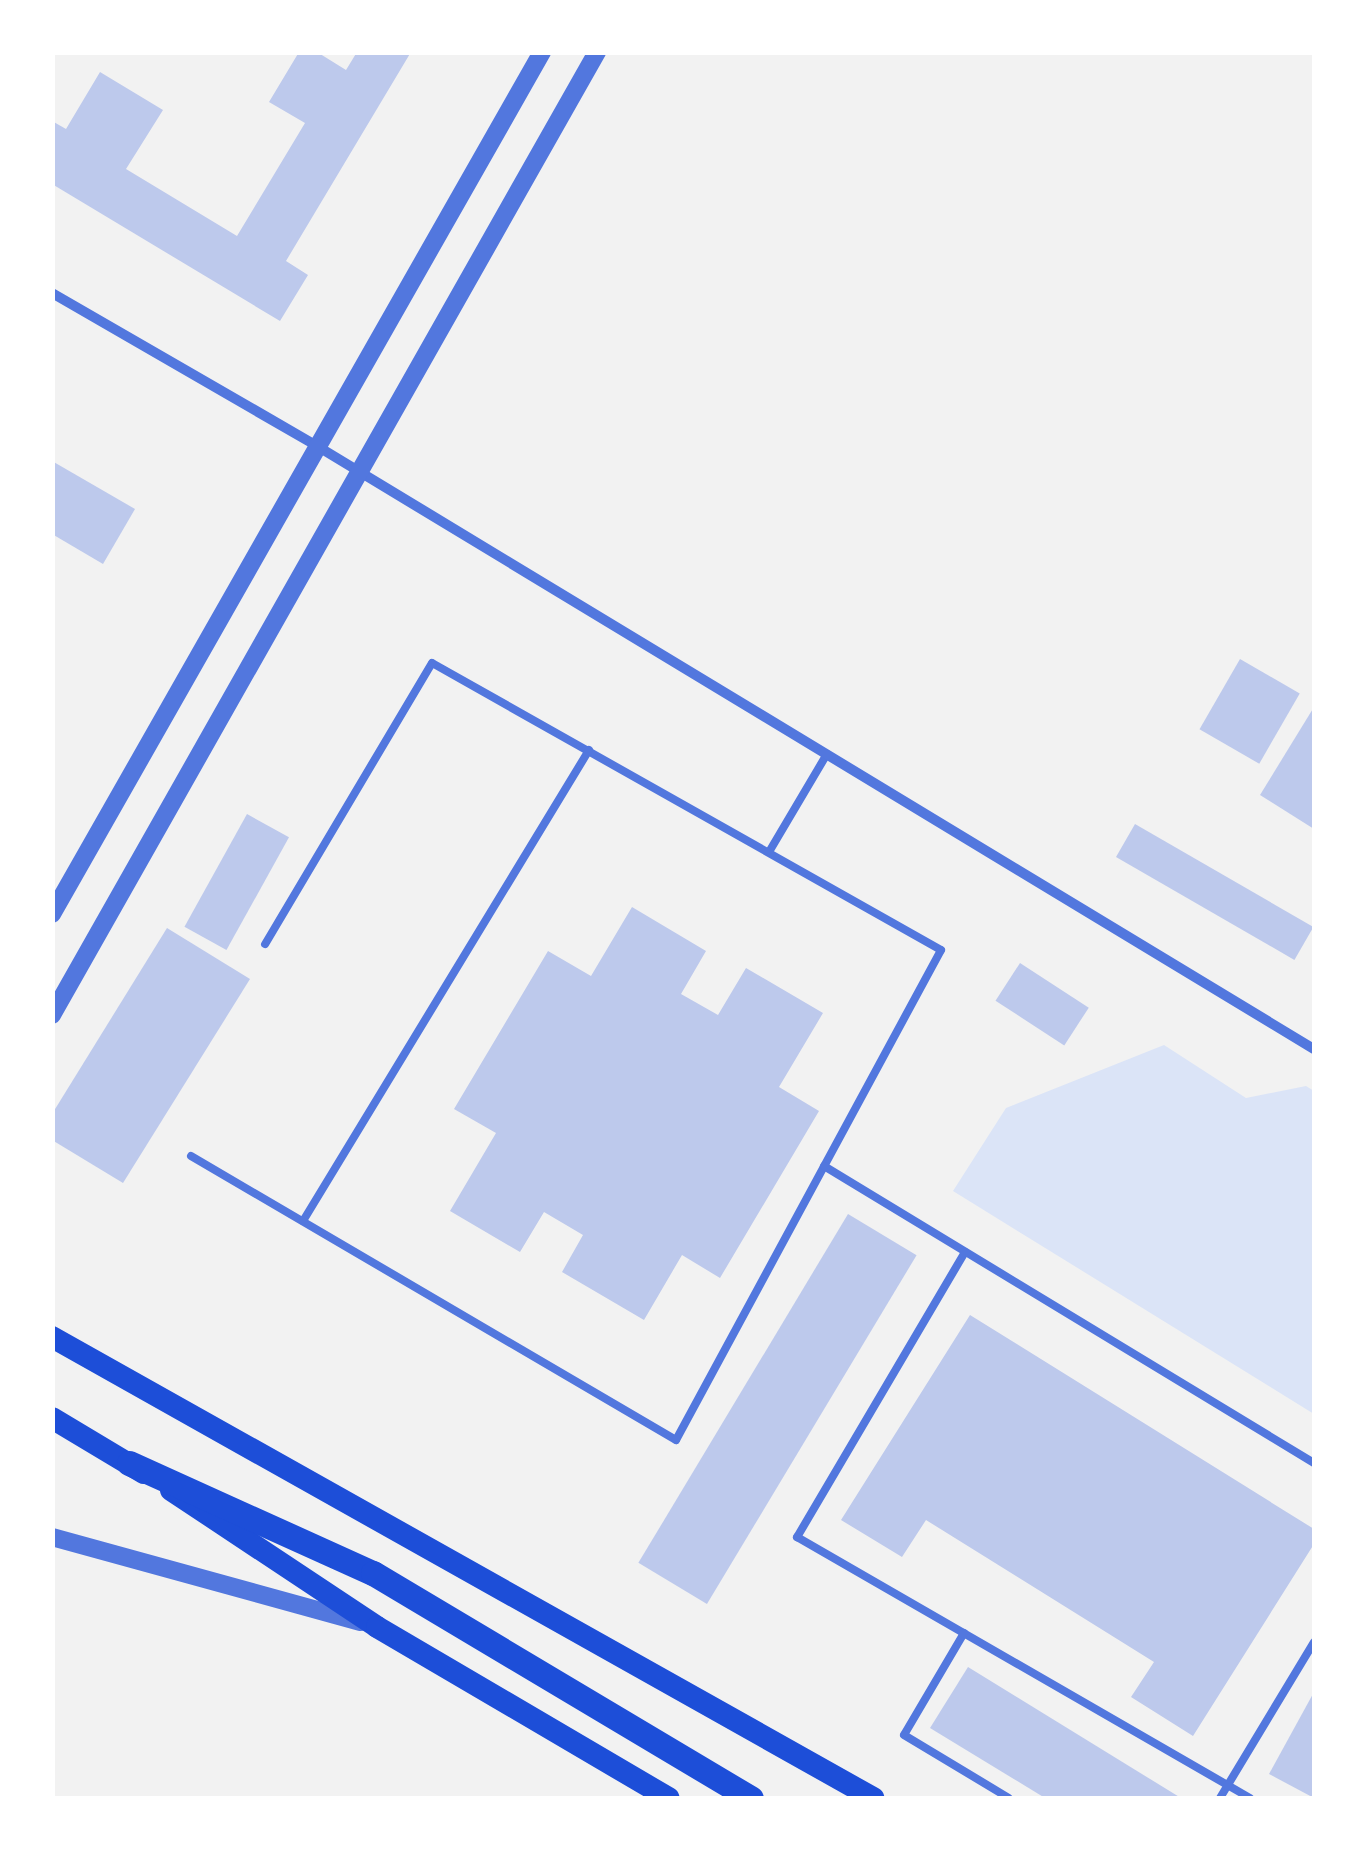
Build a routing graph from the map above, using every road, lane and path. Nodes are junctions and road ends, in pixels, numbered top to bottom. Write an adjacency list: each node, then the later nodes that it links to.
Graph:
1 (542, 52): 4 (street)
2 (596, 52): 5 (street)
3 (52, 293): 4 (street)
4 (317, 446): 5 (street); 9 (street)
5 (357, 470): 7 (street); 11 (street)
6 (589, 750): 8 (lane); 10 (lane); 15 (lane)
7 (827, 754): 8 (lane); 12 (street)
8 (769, 852): 14 (lane)
9 (52, 914)
10 (264, 944)
11 (52, 1015)
12 (1314, 1049)
13 (190, 1156): 15 (lane)
14 (824, 1166): 15 (lane); 16 (lane)
15 (303, 1221)
16 (965, 1252): 20 (lane); 23 (lane)
17 (52, 1337): 28 (main road)
18 (52, 1418): 19 (main road)
19 (129, 1463): 22 (main road); 27 (highway)
20 (1314, 1463)
21 (52, 1538): 22 (street)
22 (377, 1627): 26 (main road)
23 (964, 1634): 25 (lane); 29 (lane)
24 (1314, 1642): 25 (lane)
25 (1228, 1786): 30 (lane); 31 (lane)
26 (668, 1798)
27 (751, 1798)
28 (873, 1798)
29 (1009, 1798)
30 (1220, 1798)
31 (1250, 1798)

